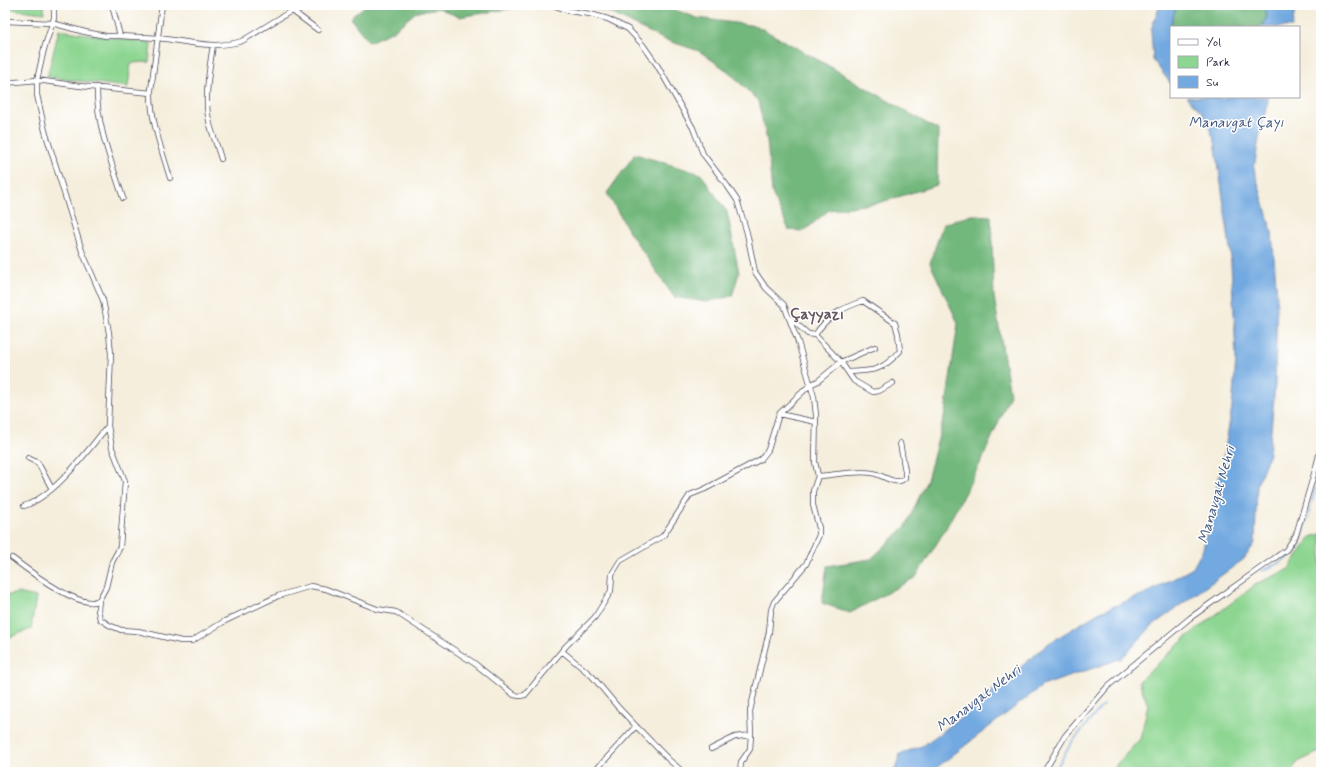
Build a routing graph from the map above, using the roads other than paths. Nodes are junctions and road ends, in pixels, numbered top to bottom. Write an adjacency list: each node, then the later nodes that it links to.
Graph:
1 (54, 5): 9 (street)
2 (112, 5): 11 (street)
3 (162, 5): 12 (street)
4 (288, 5): 7 (street)
5 (301, 5): 7 (street)
6 (553, 5): 21 (street)
7 (291, 10): 10 (street); 13 (street)
8 (5, 21): 9 (street)
9 (52, 23): 11 (street); 14 (street)
10 (318, 30)
11 (120, 36): 12 (street)
12 (157, 38): 13 (street); 17 (street)
13 (213, 45): 18 (street)
14 (37, 80): 15 (street); 16 (street); 30 (street)
15 (5, 83)
16 (96, 87): 17 (street); 20 (street)
17 (151, 92): 19 (street)
18 (221, 158)
19 (170, 178)
20 (123, 198)
21 (788, 316): 22 (street); 27 (street)
22 (815, 335): 24 (street); 25 (street)
23 (875, 347): 24 (street)
24 (841, 362): 25 (street); 27 (street)
25 (848, 372): 26 (street)
26 (894, 384)
27 (810, 385): 28 (street); 29 (street)
28 (779, 414): 29 (street); 40 (street)
29 (816, 422): 35 (street)
30 (108, 426): 36 (street); 39 (street)
31 (900, 443): 35 (street)
32 (1321, 447): 34 (street)
33 (28, 458): 36 (street)
34 (1318, 468): 47 (street)
35 (818, 476): 42 (street)
36 (52, 489): 37 (street)
37 (24, 506)
38 (12, 558): 39 (street)
39 (99, 600): 40 (street)
40 (562, 651): 41 (street)
41 (636, 726): 44 (street); 45 (street)
42 (751, 735): 43 (street); 46 (street)
43 (711, 749)
44 (594, 772)
45 (683, 772)
46 (740, 772)
47 (1044, 772)

